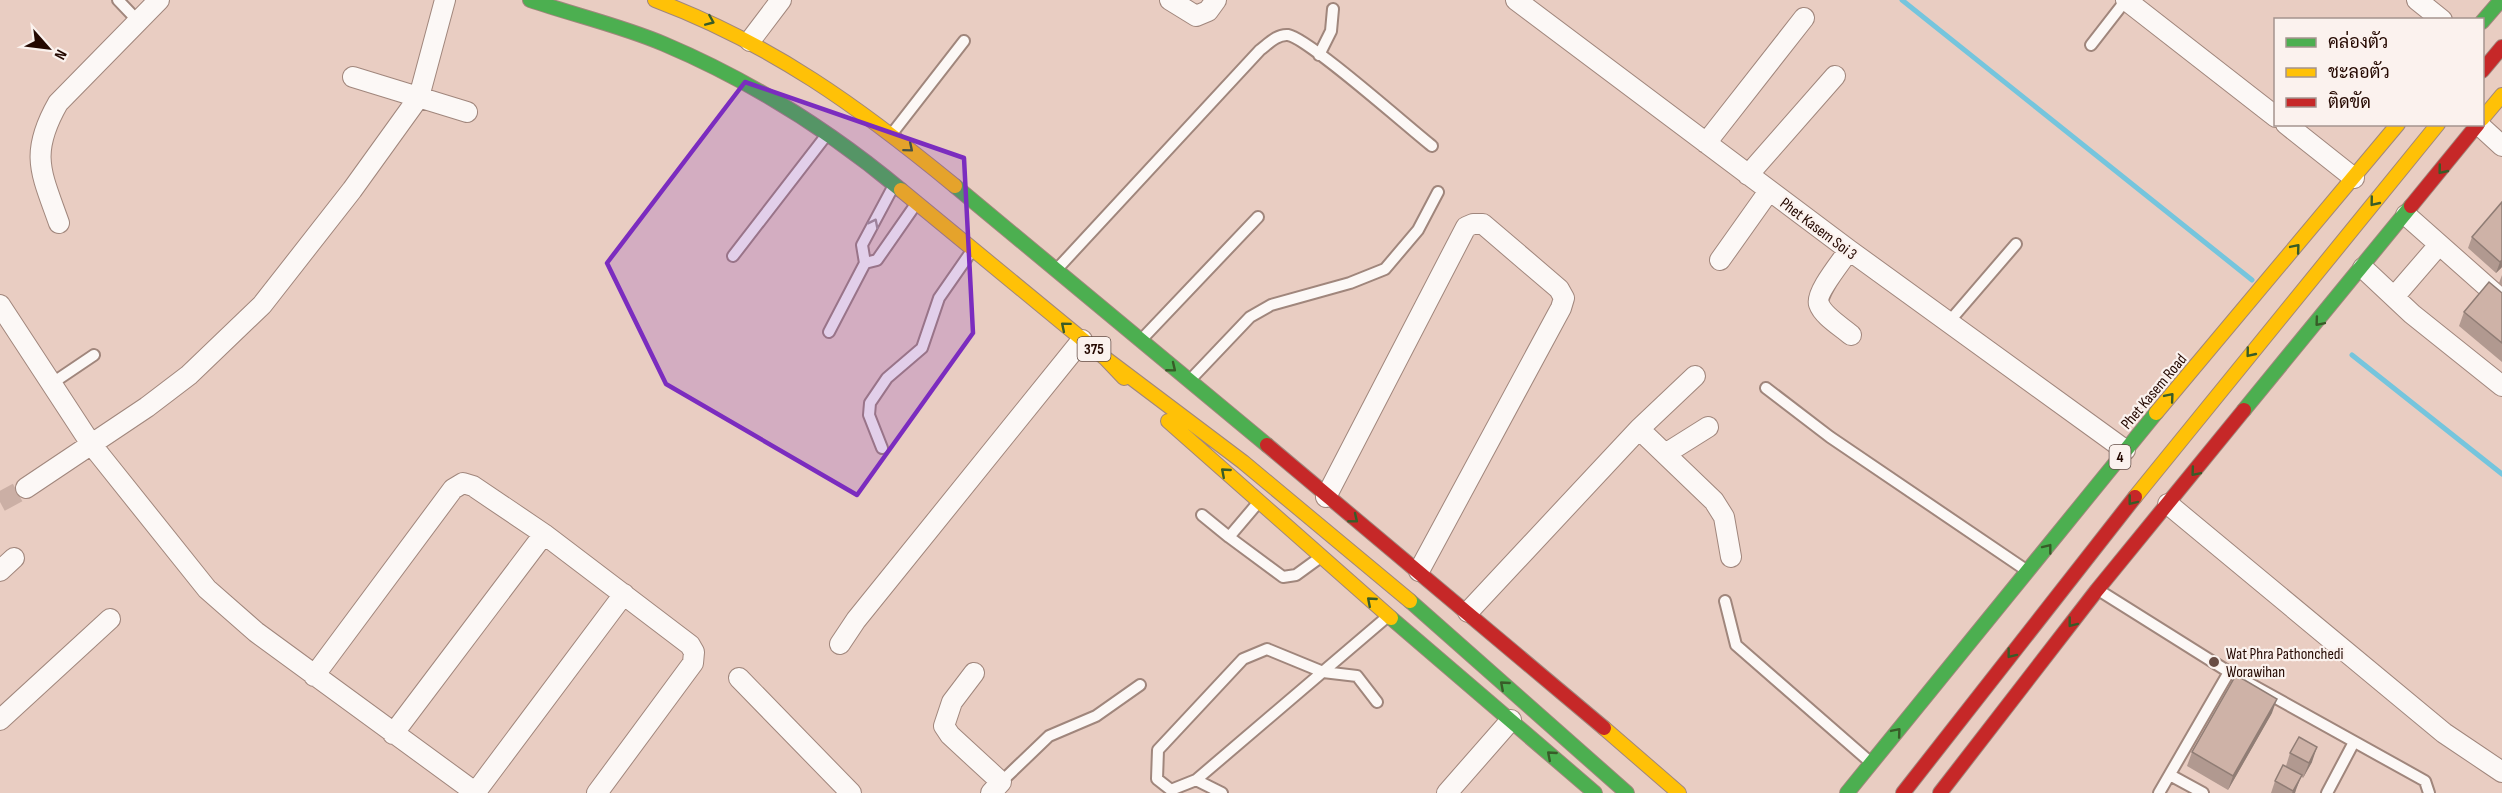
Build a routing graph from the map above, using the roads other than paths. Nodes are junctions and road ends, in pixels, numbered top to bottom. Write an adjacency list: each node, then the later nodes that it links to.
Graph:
1 (117, 0): 17 (lane)
2 (159, 0): 17 (street)
3 (445, 0): 27 (street)
4 (530, 0): 36 (main road, 375)
5 (655, 0): 18 (main road, 375, one-way to 18)
6 (781, 0): 18 (street)
7 (1170, 0): 8 (street)
8 (1216, 0)
9 (1516, 0): 38 (street, Phet Kasem Soi 3)
10 (2126, 0): 20 (lane); 29 (street)
11 (2417, 0): 15 (street)
12 (2497, 4): 16 (main road)
13 (1333, 9): 22 (lane)
14 (1804, 18): 38 (street)
15 (2440, 18)
16 (2484, 20)
17 (138, 21): 49 (street)
18 (750, 41): 37 (main road, 375)
19 (964, 41): 37 (lane)
20 (2091, 45)
21 (2502, 47): 23 (main road)
22 (1319, 55): 39 (lane); 58 (lane)
23 (2484, 68)
24 (1835, 76): 41 (street)
25 (353, 78): 27 (street)
26 (2502, 95): 30 (main road)
27 (419, 97): 28 (street); 76 (street)
28 (467, 112)
29 (2274, 115)
30 (2484, 117)
31 (2289, 126): 42 (street)
32 (2396, 126): 42 (main road, Phet Kasem Road / 4)
33 (2436, 126): 123 (main road, one-way to 123)
34 (2476, 126): 47 (main road, one-way to 47)
35 (2480, 126): 40 (street)
36 (827, 134): 43 (main road, 375); 54 (lane)
37 (892, 134): 58 (main road, 375, one-way to 58)
38 (1706, 143): 41 (street, Phet Kasem Soi 3)
39 (1432, 146)
40 (2502, 146)
41 (1748, 175): 44 (street, Phet Kasem Soi 3)
42 (2354, 178): 78 (main road, Phet Kasem Road / 4, one-way to 42)
43 (894, 184): 46 (main road, 375); 56 (lane, one-way to 43)
44 (1769, 190): 53 (street, Phet Kasem Soi 3); 55 (street)
45 (1438, 192): 70 (lane)
46 (917, 203): 52 (main road, 375); 56 (lane)
47 (2406, 215): 51 (street); 57 (main road)
48 (1258, 217): 66 (lane)
49 (59, 223)
50 (2016, 244): 62 (lane)
51 (2438, 246): 59 (street); 60 (street)
52 (974, 250): 65 (main road, 375, one-way to 52); 77 (lane)
53 (1849, 250): 62 (street, Phet Kasem Soi 3); 64 (street)
54 (733, 256)
55 (1720, 260)
56 (865, 263): 63 (lane)
57 (2363, 268): 59 (street); 83 (main road, one-way to 83)
58 (1055, 272): 66 (main road, 375)
59 (2394, 297): 72 (street)
60 (2502, 300)
61 (0, 305): 71 (street)
62 (1948, 323): 78 (street, Phet Kasem Soi 3)
63 (829, 332)
64 (1851, 335)
65 (1082, 340): 68 (main road, 375); 97 (street)
66 (1140, 342): 70 (main road, 375, one-way to 70)
67 (94, 355): 71 (lane)
68 (1105, 358): 82 (main road, 375, one-way to 68); 120 (main road, one-way to 68)
69 (1695, 376): 75 (street)
70 (1189, 382): 81 (main road, 375)
71 (51, 384): 76 (street)
72 (2502, 386)
73 (1766, 388): 90 (lane)
74 (1708, 428): 79 (street)
75 (1639, 429): 79 (street); 94 (street)
76 (91, 444): 80 (street); 101 (street)
77 (882, 448)
78 (2125, 450): 90 (main road, Phet Kasem Road / 4, one-way to 78)
79 (1665, 454): 88 (street)
80 (26, 488)
81 (1326, 497): 89 (main road, 375, one-way to 89); 89 (street)
82 (1259, 502): 86 (lane); 87 (main road, 375)
83 (2168, 504): 91 (main road); 110 (street)
84 (1202, 515): 86 (lane)
85 (544, 534): 92 (street); 101 (street); 107 (street)
86 (1229, 537): 87 (lane)
87 (1321, 556): 95 (main road, 375, one-way to 87)
88 (1731, 557)
89 (1419, 571): 94 (main road, 375)
90 (2029, 572): 109 (main road, Phet Kasem Road / 4, one-way to 90)
91 (2097, 590): 99 (lane); 124 (main road, one-way to 124)
92 (624, 594): 114 (street); 115 (street)
93 (1725, 601): 109 (lane)
94 (1468, 612): 121 (main road, 375)
95 (1388, 616): 98 (lane); 106 (main road, 375)
96 (110, 619): 105 (street)
97 (840, 644)
98 (1323, 672): 104 (lane); 112 (lane); 112 (lane)
99 (2229, 672): 108 (lane); 111 (lane)
100 (974, 673): 113 (street)
101 (314, 676): 107 (street)
102 (739, 678): 116 (street)
103 (1140, 685): 113 (lane)
104 (1377, 702)
105 (0, 720)
106 (1511, 720): 118 (street); 119 (main road, 375, one-way to 106)
107 (393, 734): 114 (street)
108 (2354, 741): 127 (lane); 128 (lane)
109 (1871, 764): 122 (main road, Phet Kasem Road / 4)
110 (2502, 772)
111 (2169, 775): 125 (lane); 126 (lane)
112 (1196, 780): 117 (lane)
113 (996, 788)
114 (476, 793)
115 (597, 793)
116 (850, 793)
117 (1222, 793)
118 (1447, 793)
119 (1595, 793)
120 (1627, 793)
121 (1679, 793)
122 (1847, 793)
123 (1903, 793)
124 (1940, 793)
125 (2159, 793)
126 (2203, 793)
127 (2327, 793)
128 (2429, 793)

